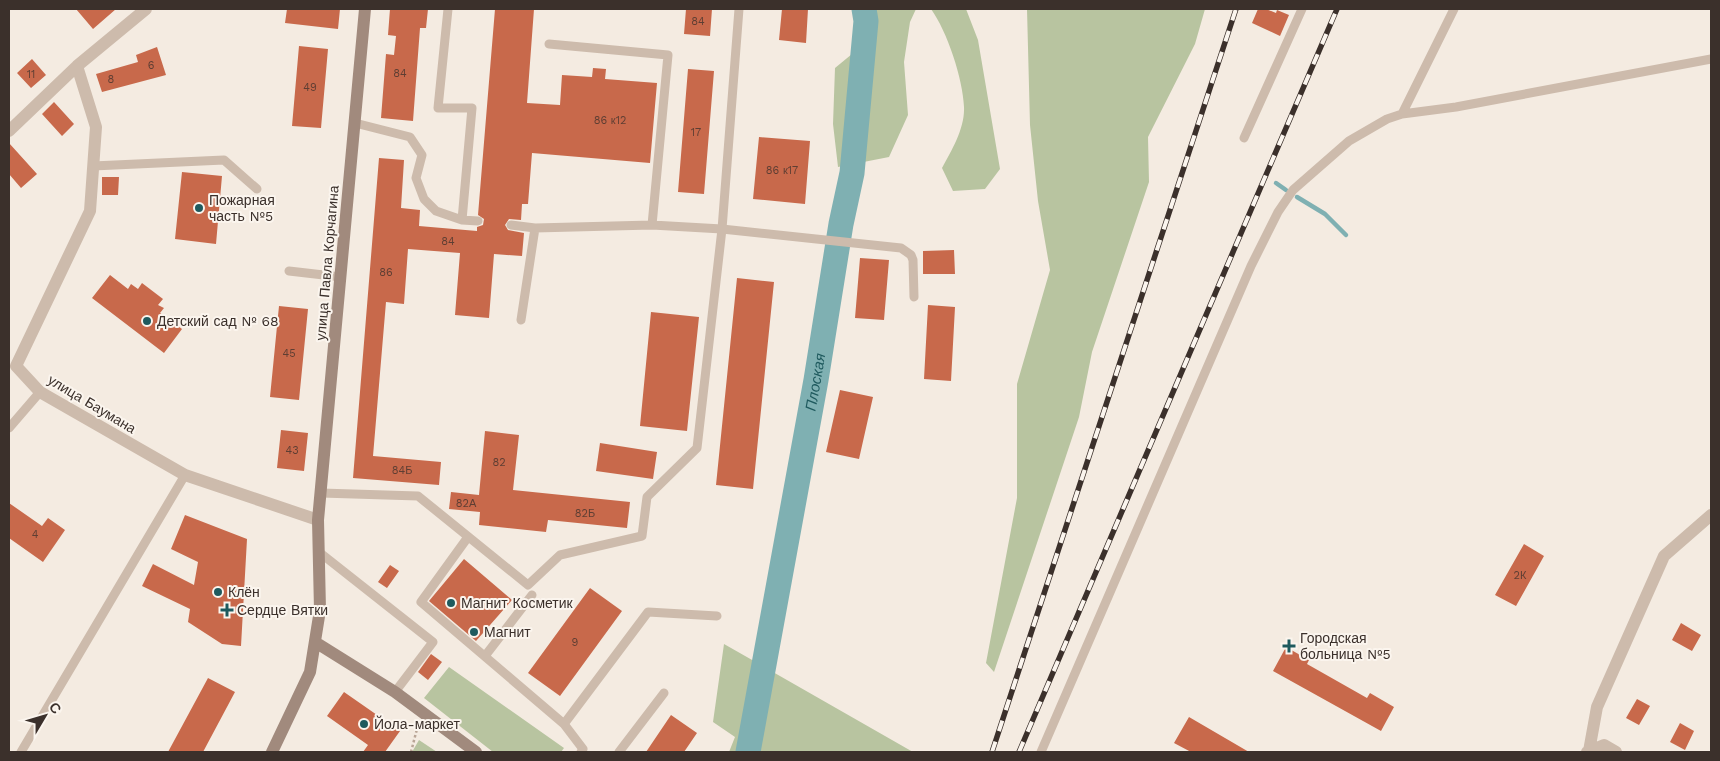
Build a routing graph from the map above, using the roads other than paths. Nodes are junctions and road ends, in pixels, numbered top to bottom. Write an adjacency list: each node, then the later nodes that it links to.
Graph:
1 (146, 9): 9 (street)
2 (365, 9): 11 (main road, улица Павла Корчагина)
3 (448, 9): 16 (lane)
4 (739, 9): 21 (lane)
5 (1302, 9): 13 (lane)
6 (1454, 9): 10 (lane)
7 (549, 44): 19 (lane)
8 (1711, 59): 10 (lane)
9 (77, 66): 12 (street); 14 (street, улица Баумана)
10 (1402, 114): 46 (lane)
11 (355, 123): 16 (lane); 23 (main road, улица Павла Корчагина)
12 (9, 131)
13 (1244, 138)
14 (93, 166): 15 (lane); 26 (street, улица Баумана)
15 (257, 189)
16 (462, 220): 17 (lane)
17 (478, 221)
18 (511, 225): 20 (lane)
19 (652, 225): 20 (lane); 21 (lane)
20 (535, 228): 25 (lane)
21 (722, 229): 24 (lane); 32 (lane)
22 (289, 271): 23 (lane)
23 (341, 277): 29 (main road, улица Павла Корчагина)
24 (914, 297)
25 (521, 320)
26 (40, 392): 27 (lane); 28 (street, улица Баумана)
27 (9, 428)
28 (185, 475): 31 (street, улица Баумана); 42 (lane)
29 (321, 493): 31 (main road, улица Павла Корчагина); 32 (lane)
30 (1711, 515): 47 (street)
31 (318, 520): 33 (main road, улица Павла Корчагина)
32 (468, 537): 37 (lane)
33 (319, 552): 36 (main road, улица Павла Корчагина); 38 (lane)
34 (532, 595): 37 (lane)
35 (717, 616): 40 (lane)
36 (315, 642): 38 (main road); 43 (main road)
37 (485, 656): 40 (lane)
38 (395, 692): 44 (main road)
39 (664, 693): 45 (lane)
40 (564, 724): 41 (lane)
41 (584, 751)
42 (21, 752)
43 (272, 752)
44 (476, 752)
45 (619, 752)
46 (1041, 752)
47 (1588, 752): 48 (street)
48 (1616, 752)

